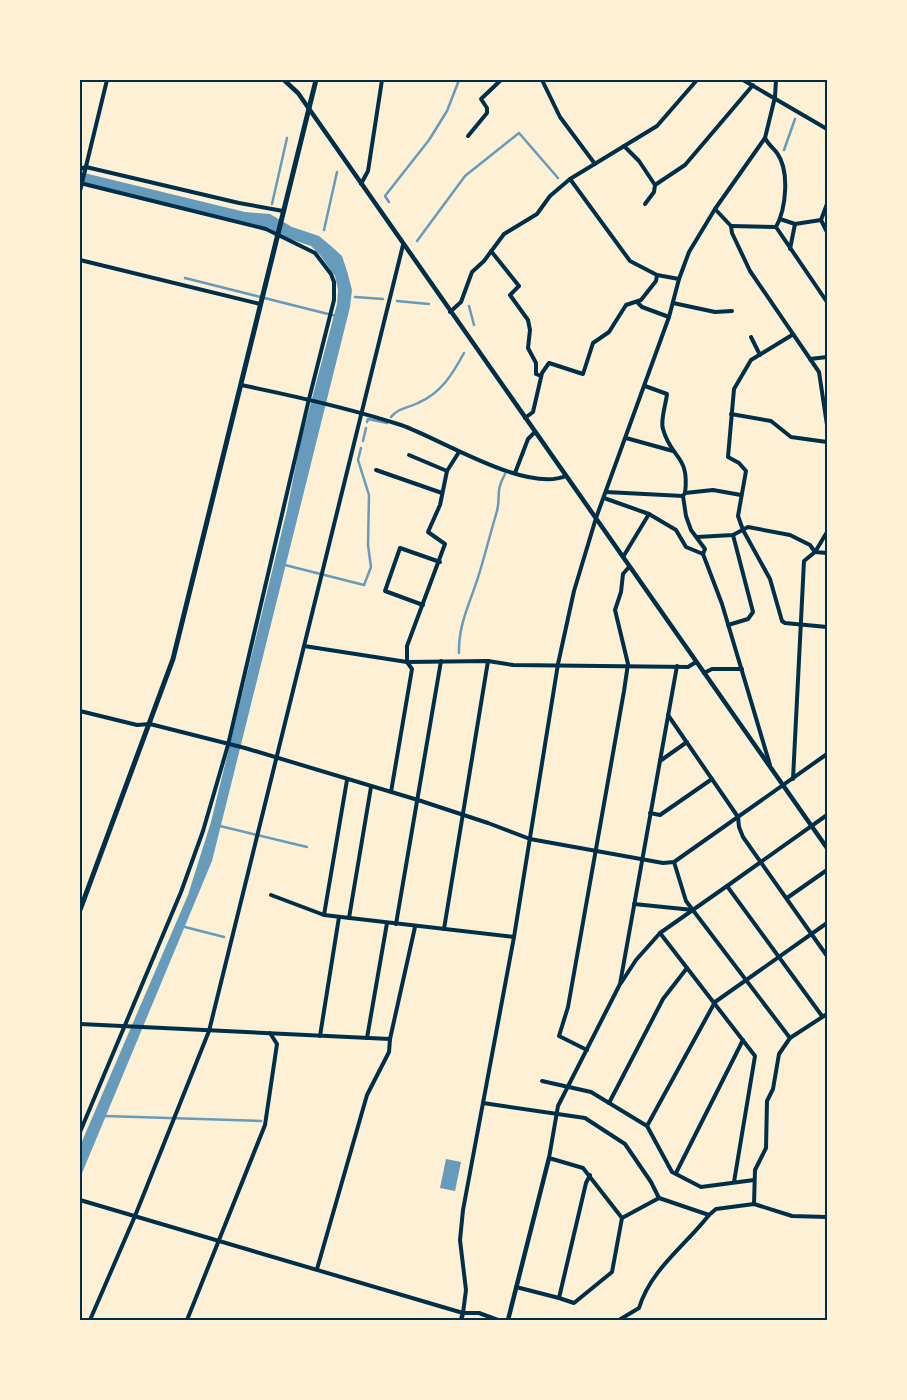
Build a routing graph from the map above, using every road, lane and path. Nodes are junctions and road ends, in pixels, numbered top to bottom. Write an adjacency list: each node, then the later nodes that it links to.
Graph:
1 (107, 80): 18 (street)
2 (284, 80): 12 (street)
3 (316, 80): 12 (main road)
4 (382, 80): 22 (street)
5 (501, 80): 14 (street)
6 (542, 80): 17 (street)
7 (697, 80): 16 (street)
8 (743, 80): 10 (street)
9 (776, 80): 11 (street)
10 (753, 85): 11 (street); 23 (street)
11 (775, 98): 13 (street); 15 (street)
12 (309, 110): 22 (street); 28 (main road)
13 (827, 129)
14 (468, 136)
15 (765, 138): 27 (street); 29 (street)
16 (624, 146): 17 (street); 23 (street)
17 (595, 164): 20 (street)
18 (86, 167): 19 (street); 21 (street); 28 (street)
19 (80, 169)
20 (570, 179): 38 (street); 40 (street)
21 (81, 184): 24 (street); 35 (street)
22 (361, 184): 36 (street)
23 (655, 185): 25 (street)
24 (80, 191)
25 (645, 204)
26 (827, 204): 30 (street)
27 (715, 209): 32 (street); 41 (street)
28 (282, 213): 35 (main road)
29 (780, 219): 31 (street); 33 (street)
30 (821, 220): 31 (street); 34 (street)
31 (795, 224): 37 (street)
32 (731, 226): 33 (street); 49 (street)
33 (776, 227): 37 (street)
34 (827, 232)
35 (276, 235): 45 (main road); 57 (street)
36 (403, 245): 47 (street); 59 (street)
37 (790, 249): 43 (street)
38 (491, 251): 47 (street); 54 (street)
39 (80, 260): 45 (street)
40 (657, 275): 41 (street); 42 (street)
41 (679, 279): 44 (street)
42 (637, 302): 48 (street); 54 (street)
43 (827, 302)
44 (673, 303): 46 (street); 48 (street)
45 (260, 304): 55 (main road)
46 (732, 311)
47 (450, 312): 61 (street)
48 (670, 318): 56 (street)
49 (792, 335): 51 (street); 53 (street)
50 (751, 337): 51 (street)
51 (760, 355): 60 (street)
52 (827, 357): 53 (street)
53 (810, 359): 58 (street)
54 (541, 376): 61 (street)
55 (241, 385): 57 (street); 106 (main road)
56 (645, 386): 64 (street); 66 (street)
57 (309, 399): 59 (street); 108 (street)
58 (825, 399): 62 (street)
59 (360, 414): 67 (street); 94 (street)
60 (731, 414): 65 (street); 76 (street)
61 (525, 418): 63 (street)
62 (827, 425)
63 (535, 432): 71 (street); 72 (street)
64 (626, 438): 66 (street); 73 (street)
65 (827, 442)
66 (673, 451): 75 (street)
67 (459, 452): 70 (street); 71 (street)
68 (409, 455): 70 (street)
69 (376, 470): 74 (street)
70 (447, 472): 74 (street)
71 (515, 472): 72 (street)
72 (566, 476): 79 (street)
73 (606, 492): 75 (street); 77 (street)
74 (442, 493): 88 (street)
75 (684, 494): 76 (street); 83 (street)
76 (741, 495): 80 (street)
77 (604, 498): 78 (street); 79 (street)
78 (649, 514): 86 (street); 87 (street)
79 (596, 518): 87 (street); 99 (street)
80 (743, 530): 82 (street); 84 (street); 92 (street)
81 (827, 532): 84 (street)
82 (732, 535): 83 (street); 91 (street)
83 (697, 537): 86 (street)
84 (815, 552): 85 (street); 92 (street)
85 (827, 553)
86 (704, 554): 91 (street)
87 (623, 557): 89 (street)
88 (440, 562): 90 (street); 90 (street)
89 (629, 567): 98 (street); 100 (street)
90 (423, 605): 97 (street)
91 (728, 625): 102 (street)
92 (802, 625): 93 (street); 114 (street)
93 (827, 626)
94 (304, 646): 97 (street); 110 (street)
95 (441, 661): 96 (street); 97 (street); 119 (street)
96 (488, 661): 99 (street); 120 (street)
97 (407, 662): 118 (street)
98 (696, 662): 101 (street); 103 (street)
99 (558, 664): 100 (street); 125 (street)
100 (628, 664): 101 (street); 127 (street)
101 (677, 666): 105 (street)
102 (742, 669): 103 (street); 112 (street)
103 (704, 673): 112 (street)
104 (80, 710): 106 (street)
105 (668, 714): 107 (street); 111 (street)
106 (150, 724): 108 (street); 135 (main road)
107 (687, 742): 111 (street); 113 (street)
108 (228, 745): 110 (street); 159 (street)
109 (827, 754): 114 (street)
110 (278, 759): 115 (street); 160 (street)
111 (660, 761): 121 (street)
112 (771, 768): 116 (street)
113 (712, 779): 121 (street); 123 (street)
114 (793, 779): 116 (street)
115 (347, 780): 117 (street); 139 (street)
116 (783, 786): 123 (street); 124 (street)
117 (372, 787): 118 (street); 141 (street)
118 (391, 792): 119 (street)
119 (418, 800): 120 (street); 143 (street)
120 (462, 814): 125 (street); 146 (street)
121 (650, 814): 128 (street)
122 (827, 815): 124 (street)
123 (738, 817): 129 (street); 130 (street)
124 (812, 826): 126 (street); 130 (street)
125 (530, 839): 127 (street); 149 (street)
126 (827, 848)
127 (595, 852): 128 (street); 167 (street)
128 (642, 860): 129 (street); 136 (street)
129 (674, 862): 138 (street)
130 (761, 862): 132 (street); 134 (street)
131 (827, 870): 134 (street)
132 (727, 886): 138 (street); 150 (street)
133 (271, 895): 139 (street)
134 (787, 898): 148 (street)
135 (82, 901): 137 (main road)
136 (634, 904): 138 (street); 154 (street)
137 (80, 910)
138 (693, 910): 147 (street); 153 (street)
139 (324, 915): 140 (street)
140 (339, 917): 141 (street); 162 (street)
141 (349, 918): 142 (street)
142 (387, 923): 143 (street); 163 (street)
143 (396, 924): 145 (street)
144 (827, 924): 148 (street)
145 (415, 927): 146 (street); 165 (street)
146 (444, 929): 149 (street)
147 (660, 933): 152 (street); 154 (street)
148 (811, 934): 150 (street); 151 (street)
149 (514, 937): 170 (street)
150 (778, 956): 153 (street); 157 (street)
151 (827, 956)
152 (688, 968): 155 (street); 171 (street)
153 (747, 979): 155 (street); 164 (street)
154 (620, 984): 167 (street)
155 (714, 1002): 166 (street); 173 (street)
156 (827, 1014): 157 (street)
157 (822, 1016): 164 (street)
158 (80, 1024): 159 (street)
159 (123, 1026): 160 (street); 174 (street)
160 (209, 1031): 161 (street); 184 (street)
161 (270, 1033): 162 (street); 187 (street)
162 (320, 1036): 163 (street)
163 (367, 1038): 165 (street)
164 (790, 1038): 178 (street)
165 (390, 1039): 188 (street)
166 (743, 1040): 176 (street); 179 (street)
167 (587, 1050): 169 (street)
168 (542, 1081): 169 (street)
169 (567, 1088): 171 (street); 172 (street)
170 (482, 1103): 172 (street); 191 (street)
171 (610, 1103): 173 (street)
172 (557, 1114): 175 (street); 180 (street)
173 (647, 1126): 176 (street)
174 (80, 1132)
175 (549, 1158): 177 (street); 189 (street)
176 (676, 1174): 179 (street)
177 (590, 1175): 186 (street); 190 (street)
178 (754, 1180): 179 (street); 182 (street)
179 (734, 1182)
180 (659, 1198): 183 (street); 186 (street)
181 (80, 1200): 184 (street)
182 (754, 1204): 183 (street); 185 (street)
183 (709, 1215): 197 (street)
184 (135, 1216): 187 (street); 192 (street)
185 (827, 1217)
186 (622, 1218): 190 (street)
187 (218, 1242): 188 (street); 193 (street)
188 (316, 1269): 191 (street)
189 (516, 1287): 190 (street); 196 (street)
190 (559, 1298)
191 (463, 1313): 194 (street); 195 (street)
192 (90, 1320)
193 (187, 1320)
194 (461, 1320)
195 (498, 1320)
196 (508, 1320)
197 (619, 1320)

